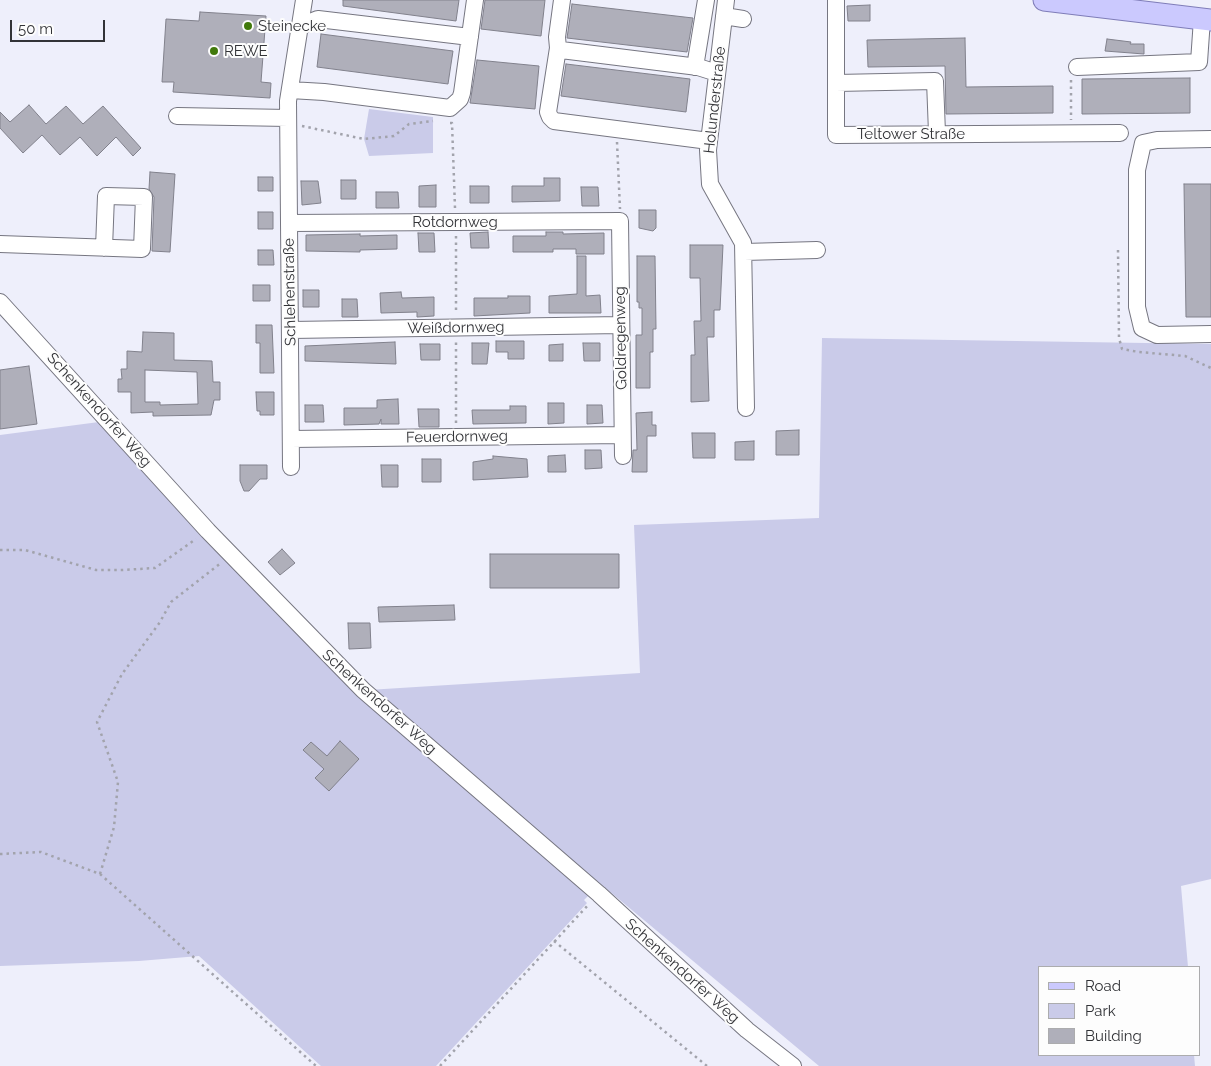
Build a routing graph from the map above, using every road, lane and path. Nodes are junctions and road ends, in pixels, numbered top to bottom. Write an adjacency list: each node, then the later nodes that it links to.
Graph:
1 (475, 0): 10 (street)
2 (562, 0): 11 (street)
3 (706, 0): 12 (street)
4 (836, 0): 15 (street, Teltower Straße)
5 (1044, 0): 9 (main road)
6 (725, 8): 8 (street); 14 (street, Holunderstraße)
7 (303, 12): 10 (street); 16 (street, Schlehenstraße)
8 (743, 18)
9 (1207, 19): 13 (street)
10 (470, 37): 16 (street)
11 (558, 48): 12 (street); 24 (street)
12 (695, 67): 14 (street)
13 (1077, 67): 21 (path)
14 (717, 73): 24 (street, Holunderstraße)
15 (836, 83): 20 (street); 20 (street, Teltower Straße)
16 (290, 90): 18 (street, Schlehenstraße)
17 (177, 116): 18 (street)
18 (288, 120): 26 (path); 27 (street, Schlehenstraße)
19 (1120, 133): 21 (street, Teltower Straße)
20 (937, 134): 21 (street, Teltower Straße)
21 (1071, 134)
22 (1211, 140): 36 (street)
23 (626, 141): 25 (path)
24 (709, 141): 32 (street, Holunderstraße)
25 (620, 221): 26 (street, Rotdornweg); 34 (street, Goldregenweg)
26 (456, 222): 27 (street, Rotdornweg)
27 (289, 224): 35 (street, Schlehenstraße)
28 (0, 244): 29 (street)
29 (104, 248)
30 (817, 250): 32 (street)
31 (1118, 250): 37 (path)
32 (744, 252): 38 (street, Holunderstraße)
33 (0, 302): 43 (street, Schenkendorfer Weg)
34 (621, 325): 35 (street, Weißdornweg); 39 (street, Goldregenweg)
35 (291, 330): 40 (street, Schlehenstraße)
36 (1211, 334)
37 (1211, 368)
38 (746, 408)
39 (622, 435): 40 (street, Feuerdornweg); 41 (street, Goldregenweg)
40 (291, 439): 42 (street, Schlehenstraße)
41 (623, 456)
42 (291, 468)
43 (208, 531): 44 (path); 45 (street, Schenkendorfer Weg)
44 (0, 550)
45 (231, 556): 47 (path); 48 (street, Schenkendorfer Weg)
46 (0, 854): 47 (path)
47 (100, 874): 50 (path)
48 (599, 894): 49 (path); 53 (street, Schenkendorfer Weg)
49 (554, 941): 51 (path); 52 (path)
50 (316, 1066)
51 (440, 1066)
52 (707, 1066)
53 (793, 1066)

